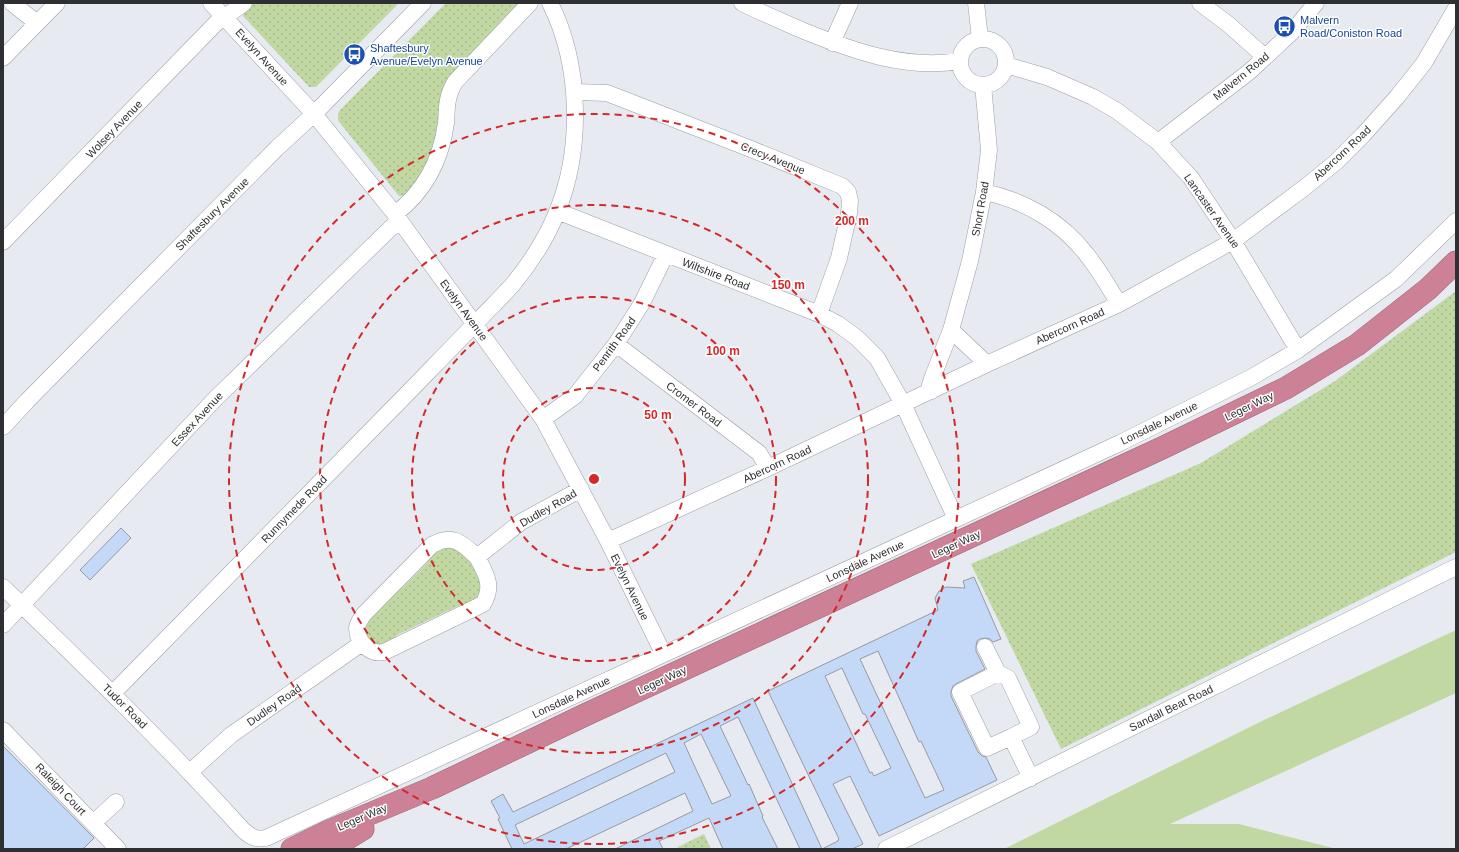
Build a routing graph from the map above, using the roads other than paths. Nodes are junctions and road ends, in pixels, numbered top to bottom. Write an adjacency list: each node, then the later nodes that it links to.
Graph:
1 (12, 3): 15 (street)
2 (57, 3): 15 (street)
3 (211, 3): 14 (street, Evelyn Avenue)
4 (244, 3): 14 (street, Wolsey Avenue)
5 (423, 3): 24 (street, Shaftesbury Avenue)
6 (530, 3): 28 (street, Essex Avenue)
7 (550, 3): 23 (street, Runnymede Road)
8 (742, 3): 17 (street)
9 (850, 3): 17 (street)
10 (976, 3): 16 (street)
11 (1200, 3): 18 (street)
12 (1316, 3): 18 (street, Malvern Road)
13 (1456, 8): 30 (street, Abercorn Road)
14 (224, 16): 24 (street, Evelyn Avenue); 31 (street, Wolsey Avenue)
15 (36, 23): 19 (street)
16 (980, 39): 20 (street); 21 (street)
17 (832, 43): 20 (street)
18 (1264, 57): 25 (street, Malvern Road)
19 (3, 58)
20 (960, 61): 22 (street)
21 (1006, 65): 22 (street); 25 (street, Lancaster Avenue)
22 (983, 85): 26 (street, Short Road)
23 (575, 92): 27 (street, Runnymede Road); 35 (street, Crecy Avenue)
24 (314, 114): 28 (street, Evelyn Avenue); 44 (street, Shaftesbury Avenue)
25 (1158, 142): 30 (street, Lancaster Avenue)
26 (984, 192): 34 (street); 37 (street, Short Road)
27 (557, 211): 32 (street, Wiltshire Road); 36 (street, Runnymede Road)
28 (397, 217): 36 (street, Evelyn Avenue); 52 (street, Essex Avenue)
29 (1456, 221): 39 (street, Lonsdale Avenue)
30 (1233, 241): 34 (street, Abercorn Road); 39 (street, Lancaster Avenue)
31 (3, 242)
32 (666, 254): 35 (street, Wiltshire Road); 38 (street, Penrith Road)
33 (1456, 262): 63 (highway, Leger Way)
34 (1119, 304): 40 (street, Abercorn Road)
35 (819, 314): 42 (street, Wiltshire Road)
36 (475, 324): 43 (street, Evelyn Avenue); 58 (street, Runnymede Road)
37 (951, 330): 40 (street); 41 (street, Short Road)
38 (616, 344): 43 (street, Penrith Road); 45 (street, Cromer Road)
39 (1298, 350): 47 (street, Lonsdale Avenue)
40 (987, 364): 41 (street, Abercorn Road)
41 (932, 390): 42 (street, Abercorn Road)
42 (903, 404): 45 (street, Abercorn Road); 47 (street, Wiltshire Road)
43 (544, 419): 46 (street, Evelyn Avenue)
44 (3, 427)
45 (768, 468): 48 (street, Abercorn Road)
46 (580, 489): 48 (street, Evelyn Avenue); 49 (street, Dudley Road)
47 (956, 519): 56 (street, Lonsdale Avenue)
48 (608, 541): 56 (street, Evelyn Avenue)
49 (477, 557): 54 (street); 54 (street)
50 (1456, 567): 62 (street, Sandall Beat Road)
51 (3, 587): 52 (street, Tudor Road)
52 (22, 605): 53 (street, Essex Avenue); 58 (street, Tudor Road)
53 (3, 625)
54 (362, 643): 61 (street, Dudley Road)
55 (985, 647): 57 (street)
56 (663, 653): 66 (street, Lonsdale Avenue)
57 (998, 674): 60 (street); 60 (street)
58 (113, 693): 61 (street, Tudor Road)
59 (3, 730): 65 (street, Raleigh Court)
60 (1011, 737): 62 (street)
61 (190, 772): 66 (street, Tudor Road)
62 (1031, 778): 70 (street, Sandall Beat Road)
63 (432, 788): 68 (highway, Leger Way); 69 (highway, Leger Way)
64 (116, 802): 65 (street)
65 (93, 823): 67 (street, Raleigh Court)
66 (243, 830)
67 (118, 849)
68 (292, 849)
69 (330, 849)
70 (886, 849)

